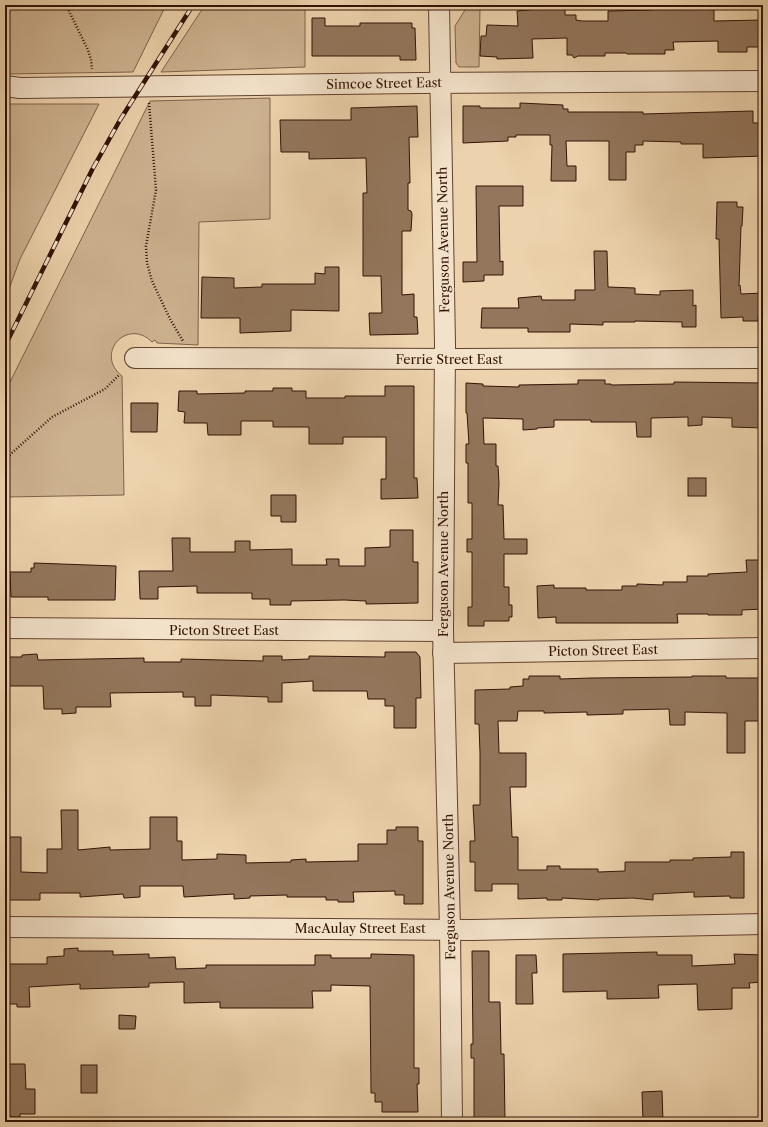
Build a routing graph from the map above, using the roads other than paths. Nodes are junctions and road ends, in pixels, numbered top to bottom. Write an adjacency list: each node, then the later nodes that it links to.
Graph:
1 (439, 5): 3 (street, Ferguson Avenue North)
2 (763, 82): 3 (street, Simcoe Street East)
3 (441, 83): 4 (street, Simcoe Street East); 7 (street, Ferguson Avenue North)
4 (5, 86)
5 (134, 358): 7 (street, Ferrie Street East)
6 (763, 358): 7 (street, Ferrie Street East)
7 (445, 359): 9 (street, Ferguson Avenue North)
8 (5, 628): 9 (street, Picton Street East)
9 (443, 631): 11 (street, Ferguson Avenue North)
10 (763, 648): 11 (street, Picton Street East)
11 (443, 652): 14 (street, Ferguson Avenue North)
12 (763, 924): 14 (street, MacAulay Street East)
13 (5, 927): 14 (street, MacAulay Street East)
14 (450, 929): 15 (street, Ferguson Avenue North)
15 (452, 1122)

